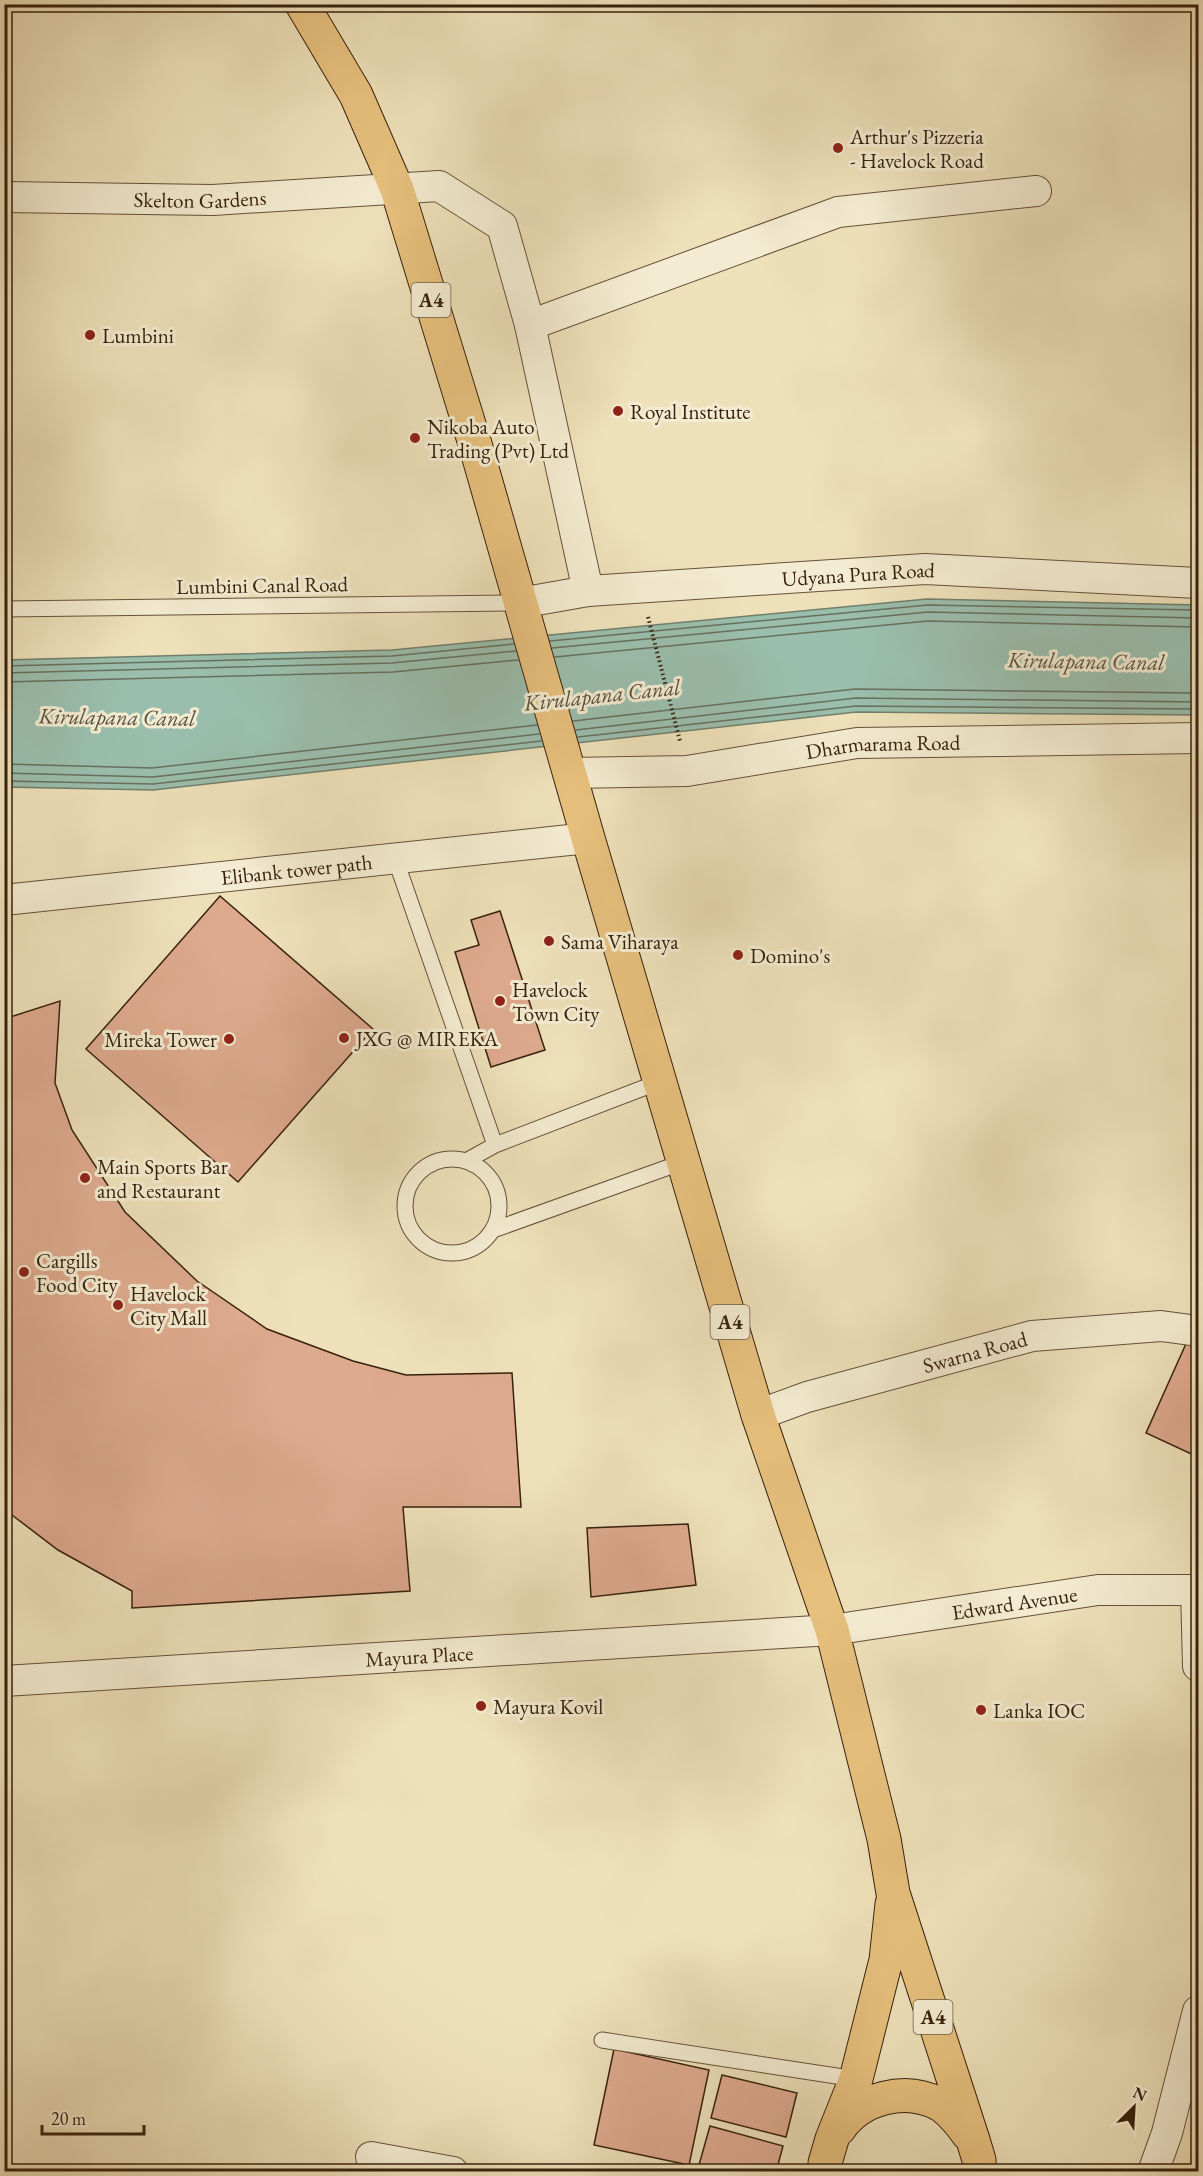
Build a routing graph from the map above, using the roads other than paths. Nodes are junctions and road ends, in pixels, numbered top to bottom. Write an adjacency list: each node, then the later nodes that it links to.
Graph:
1 (302, 4): 2 (highway, A4)
2 (397, 189): 4 (street, Skelton Gardens); 5 (street, Skelton Gardens); 8 (highway, A4)
3 (1036, 191): 5 (street)
4 (4, 197)
5 (530, 326): 7 (street, Skelton Gardens)
6 (1198, 584): 7 (street, Udyana Pura Road)
7 (588, 591): 8 (street, Udyana Pura Road)
8 (521, 606): 9 (lane, Lumbini Canal Road); 11 (highway, A4)
9 (4, 609)
10 (1198, 738): 11 (street, Dharmarama Road)
11 (566, 763): 12 (highway, A4)
12 (588, 838): 13 (street, Elibank tower path); 15 (highway, A4)
13 (395, 858): 14 (street, Elibank tower path); 16 (lane)
14 (4, 900)
15 (659, 1082): 16 (lane); 18 (highway, A4)
16 (495, 1145): 17 (lane)
17 (466, 1161): 19 (lane); 19 (lane)
18 (683, 1162): 19 (lane); 21 (highway, A4)
19 (493, 1230)
20 (1198, 1331): 21 (street, Swarna Road)
21 (758, 1415): 23 (highway, A4)
22 (1197, 1589): 23 (street, Edward Avenue); 24 (street)
23 (832, 1630): 25 (street, Mayura Place); 26 (highway, A4)
24 (1198, 1666)
25 (4, 1681)
26 (893, 1893): 29 (highway, A4); 31 (highway, A4)
27 (1198, 2011): 35 (street)
28 (602, 2040): 29 (lane)
29 (856, 2079): 30 (highway, A4)
30 (832, 2139): 31 (highway); 34 (highway)
31 (976, 2156)
32 (371, 2157): 33 (street)
33 (453, 2172)
34 (825, 2172)
35 (1153, 2172)

